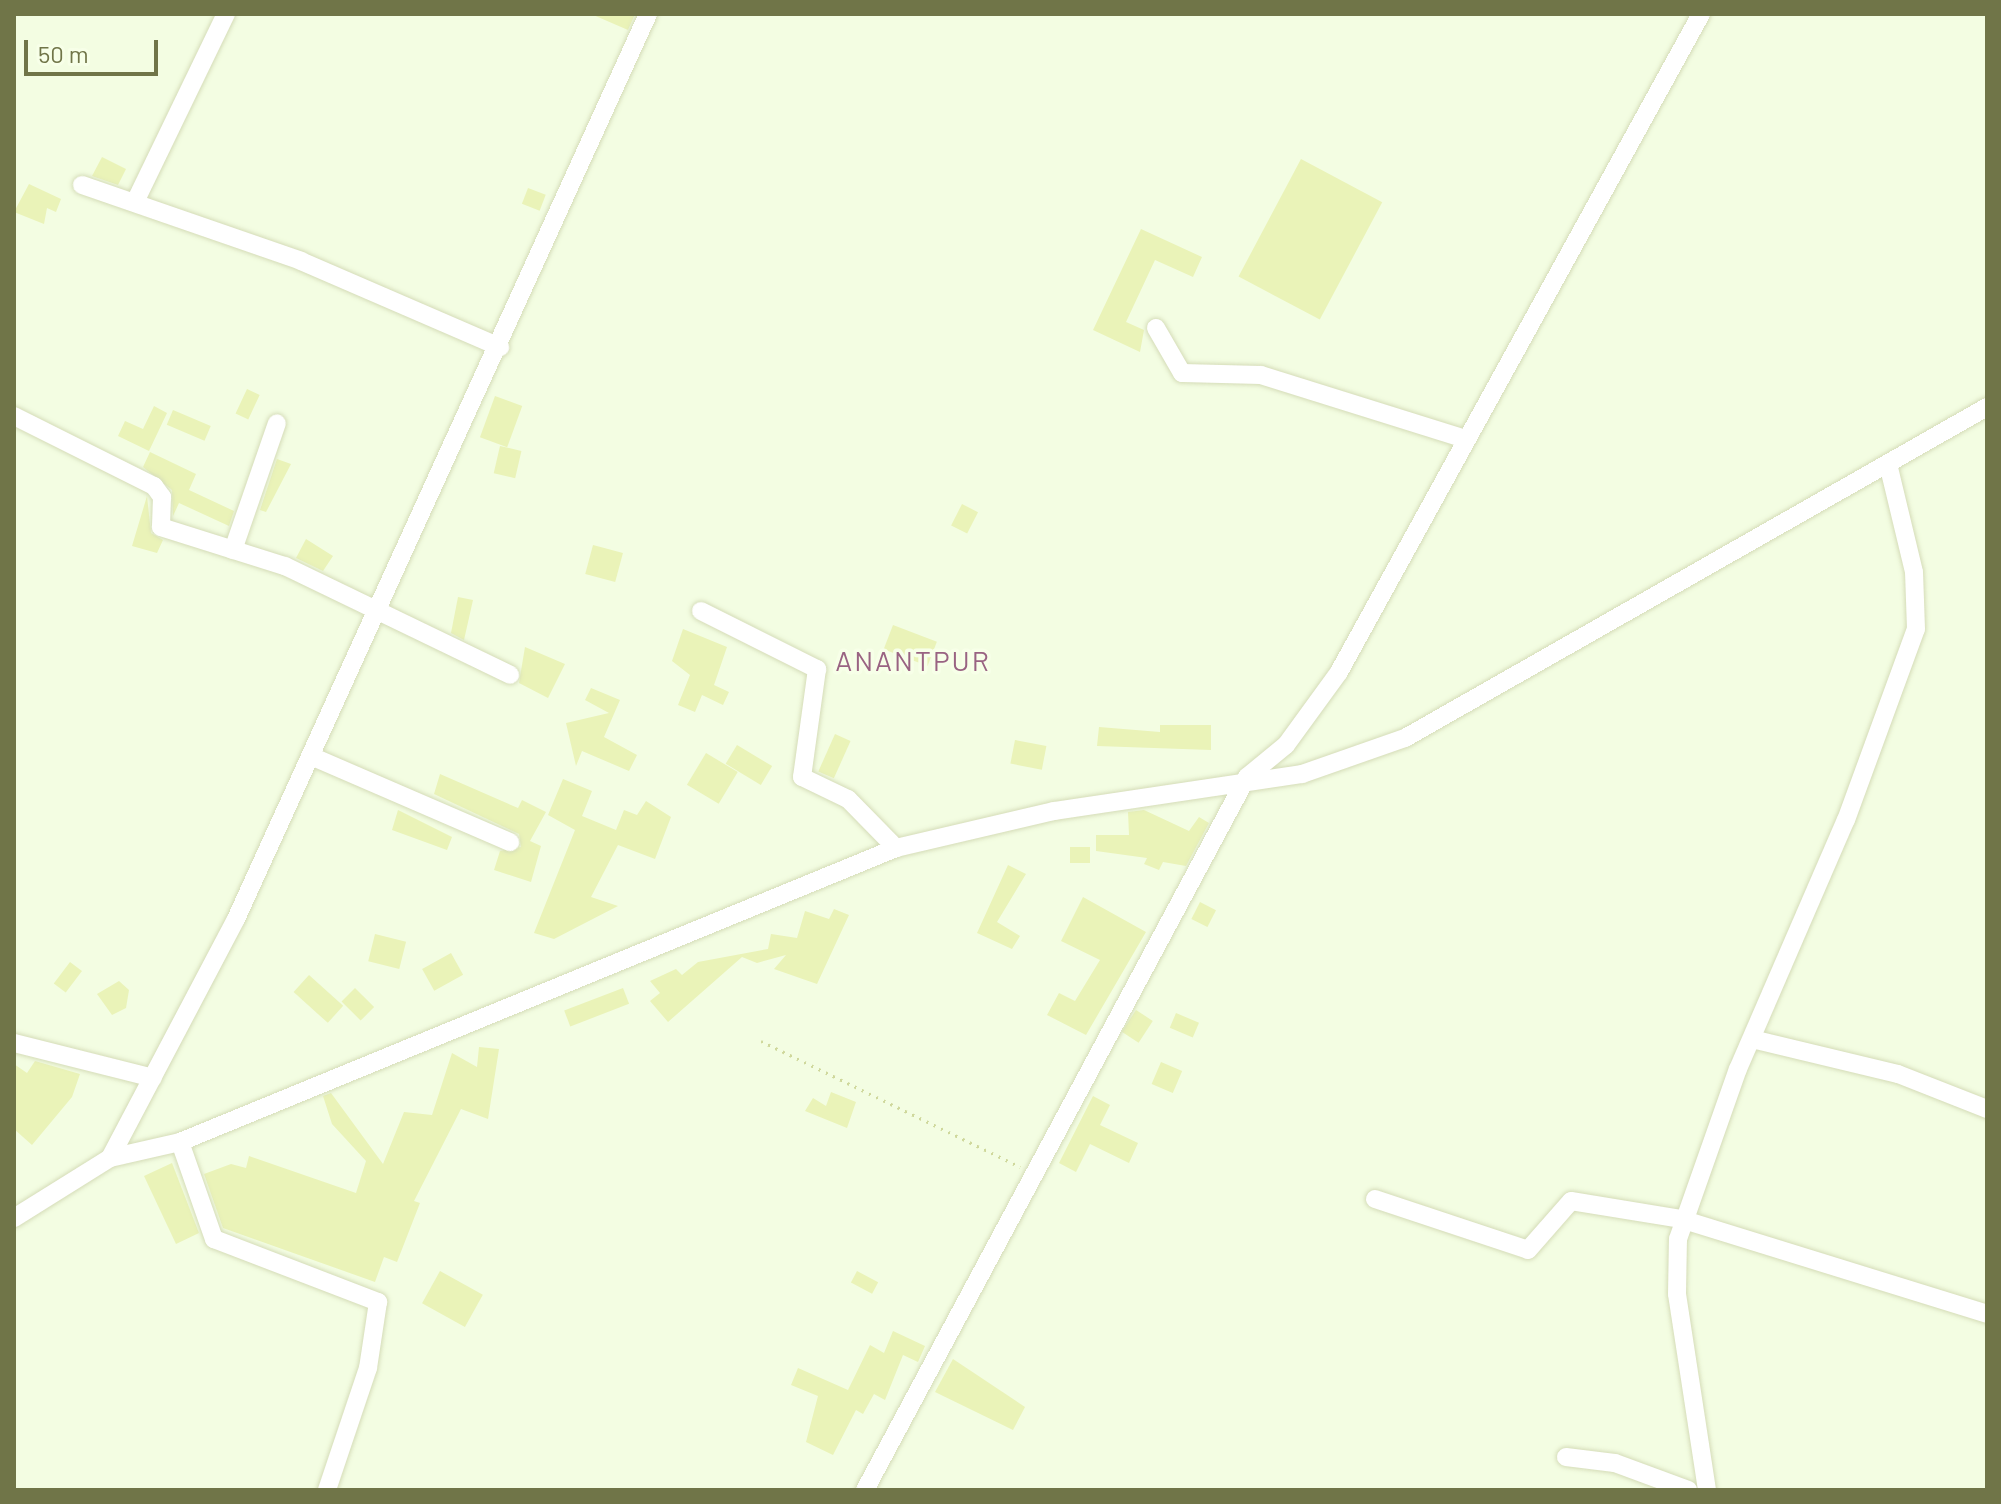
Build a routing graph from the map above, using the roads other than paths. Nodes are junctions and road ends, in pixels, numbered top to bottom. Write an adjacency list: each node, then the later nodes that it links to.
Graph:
1 (226, 14): 5 (street)
2 (648, 14): 7 (street)
3 (1701, 14): 11 (street)
4 (82, 185): 5 (street)
5 (135, 202): 7 (street)
6 (1156, 328): 11 (street)
7 (500, 347): 14 (street)
8 (1987, 407): 12 (street)
9 (14, 416): 13 (street)
10 (277, 423): 13 (street)
11 (1465, 439): 18 (street)
12 (1888, 464): 18 (street); 21 (street)
13 (233, 550): 14 (street)
14 (373, 606): 16 (street); 17 (street)
15 (701, 611): 20 (street)
16 (510, 675)
17 (311, 756): 19 (street); 23 (street)
18 (1247, 777): 20 (street); 33 (street)
19 (510, 842)
20 (896, 848): 25 (street)
21 (1752, 1039): 24 (street); 29 (street)
22 (14, 1043): 23 (street)
23 (153, 1078): 26 (street)
24 (1987, 1109)
25 (180, 1142): 26 (street); 32 (street)
26 (110, 1158): 28 (street)
27 (1375, 1199): 29 (street)
28 (22, 1214)
29 (1681, 1219): 30 (street); 35 (street)
30 (1987, 1314)
31 (1566, 1457): 34 (street)
32 (327, 1490)
33 (865, 1490)
34 (1688, 1490)
35 (1707, 1490)

